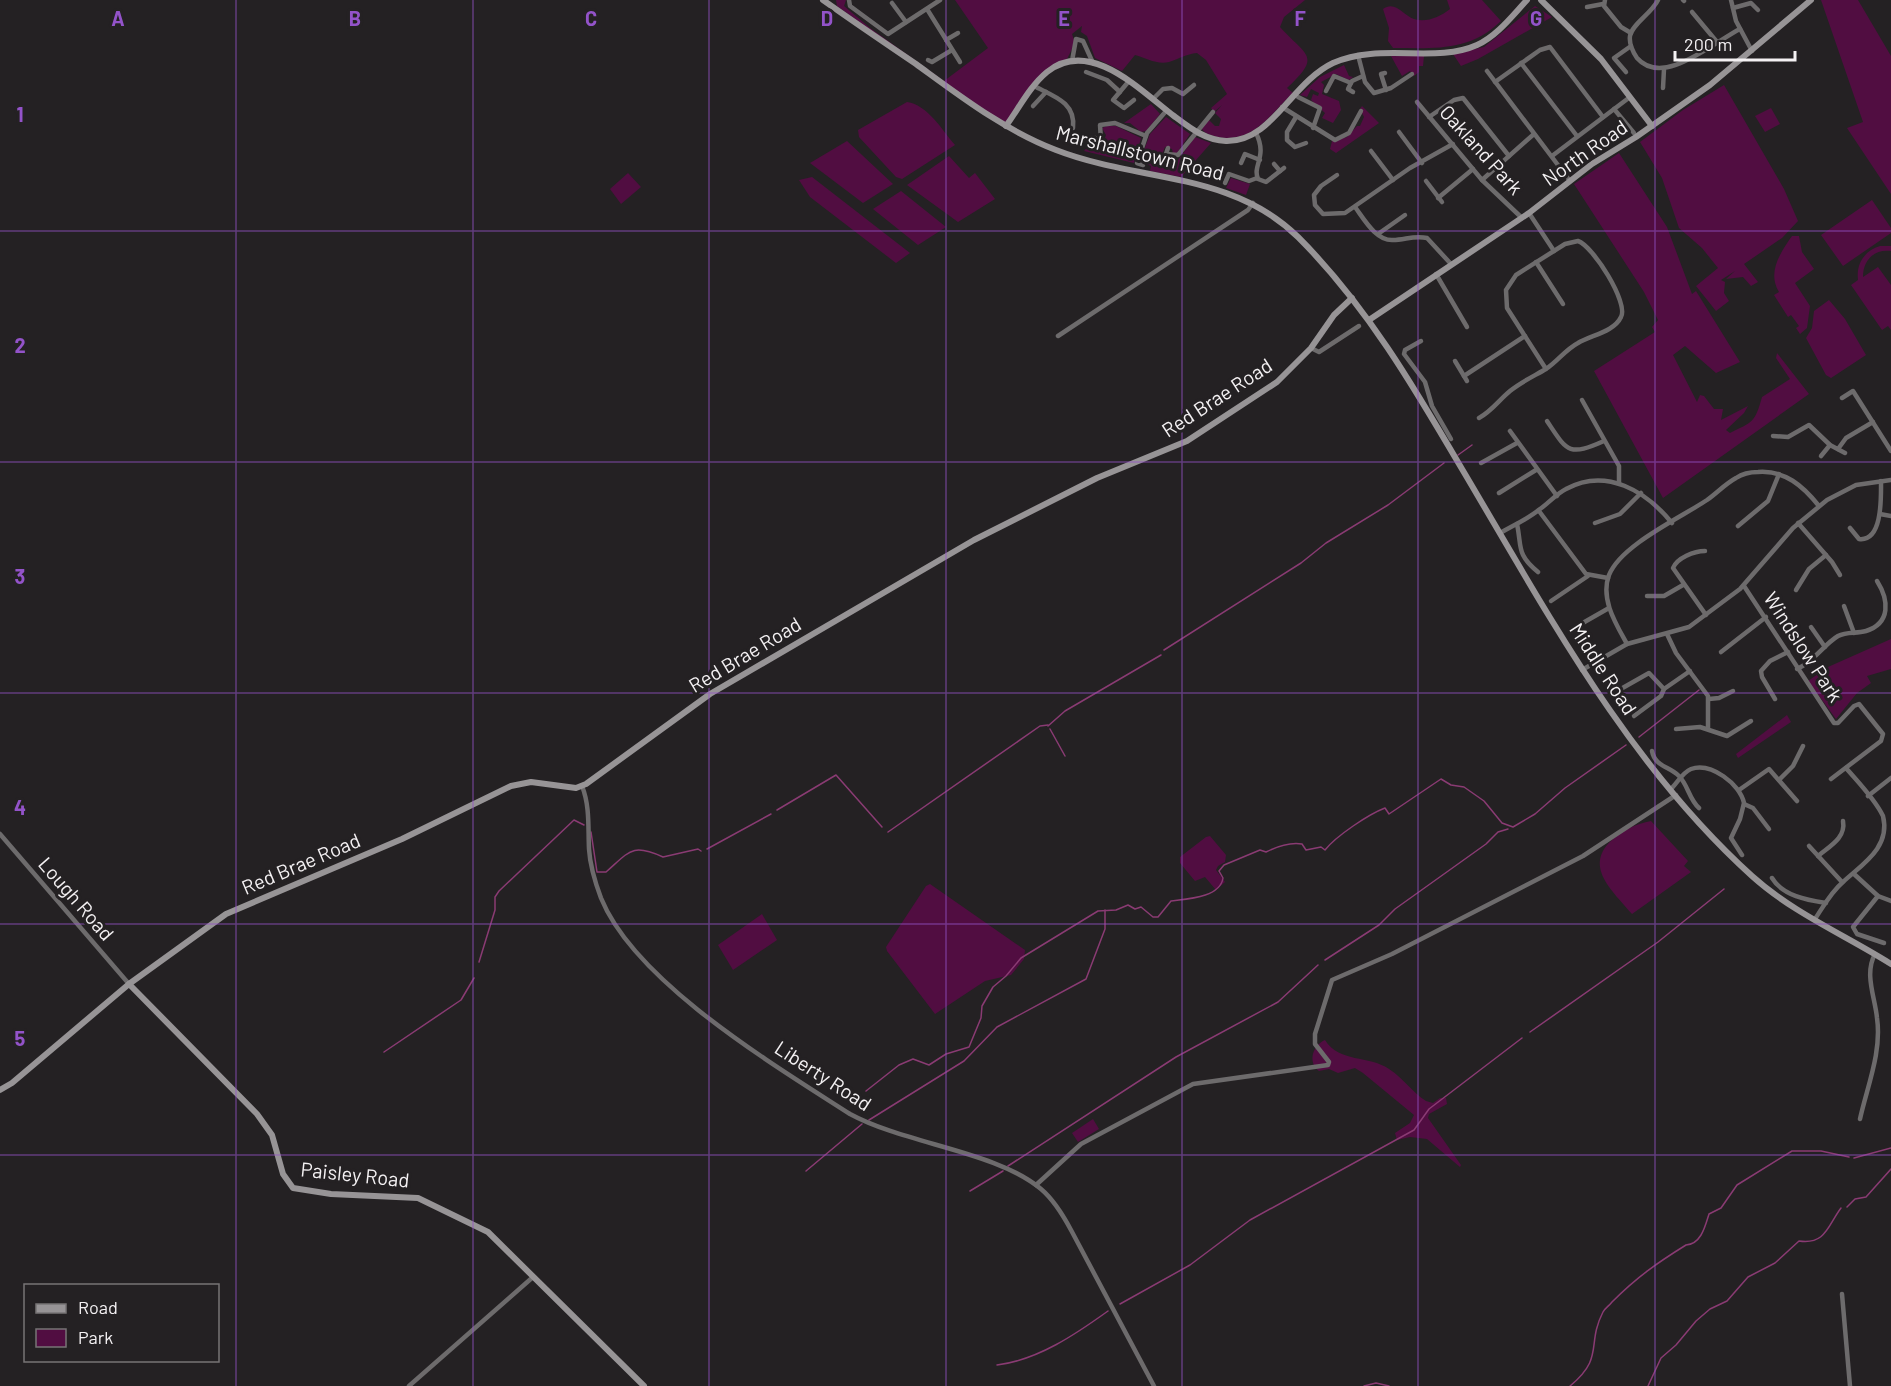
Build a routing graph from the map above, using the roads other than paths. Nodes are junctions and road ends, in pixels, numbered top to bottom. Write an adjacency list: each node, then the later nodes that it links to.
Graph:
1 (849, 0): 16 (street)
2 (940, 0): 13 (street)
3 (1527, 0): 25 (street)
4 (1541, 0): 53 (street)
5 (1658, 0): 19 (street)
6 (1731, 0): 12 (street)
7 (1811, 0): 24 (street, North Road)
8 (828, 1): 67 (street, Marshallstown Road)
9 (1604, 2): 11 (street); 19 (street)
10 (892, 3): 16 (street)
11 (1587, 7)
12 (1732, 8): 14 (street); 17 (street)
13 (927, 9): 16 (street); 20 (street)
14 (1758, 10)
15 (1692, 12): 21 (street)
16 (906, 22)
17 (1740, 29): 21 (street); 24 (street)
18 (958, 33): 20 (street)
19 (1631, 33): 22 (street)
20 (946, 40): 23 (street)
21 (1717, 42): 31 (street)
22 (1631, 46): 31 (street); 34 (street)
23 (952, 50): 26 (street); 28 (street)
24 (1752, 51): 68 (street, North Road)
25 (1358, 55): 37 (street); 59 (street)
26 (928, 60)
27 (1072, 61): 29 (street); 29 (street); 44 (street)
28 (960, 62)
29 (1093, 63): 38 (street)
30 (1521, 63): 40 (street); 66 (street); 77 (street)
31 (1664, 69): 45 (street)
32 (1487, 71): 40 (street)
33 (1086, 72): 49 (street)
34 (1626, 72)
35 (1381, 74): 46 (street)
36 (1412, 74): 46 (street)
37 (1363, 76): 41 (street); 46 (street)
38 (1129, 81): 49 (street); 55 (street)
39 (1322, 81): 42 (street)
40 (1496, 82): 75 (street)
41 (1351, 83): 42 (street); 50 (street)
42 (1329, 84): 47 (street)
43 (1194, 85): 55 (street)
44 (1034, 86): 48 (street); 67 (street)
45 (1663, 88)
46 (1386, 90)
47 (1326, 91)
48 (1046, 92): 57 (street); 69 (street)
49 (1120, 92): 54 (street)
50 (1353, 92)
51 (1311, 94): 56 (street)
52 (1298, 97): 56 (street)
53 (1630, 97): 60 (street); 68 (street)
54 (1134, 100)
55 (1153, 100): 61 (street)
56 (1308, 101): 70 (street)
57 (1034, 102)
58 (1417, 102): 65 (street, Oakland Park)
59 (1282, 107): 64 (street); 73 (street)
60 (1614, 109): 66 (street); 74 (street)
61 (1167, 110): 71 (street); 76 (street)
62 (1361, 111): 70 (street)
63 (1213, 112): 71 (street)
64 (1296, 117): 70 (street); 79 (street)
65 (1430, 117): 80 (street, Oakland Park); 83 (street)
66 (1603, 117): 77 (street)
67 (1006, 126): 98 (street, Marshallstown Road)
68 (1652, 126): 96 (street, North Road)
69 (1073, 128)
70 (1313, 128)
71 (1196, 132): 73 (street); 81 (street)
72 (1399, 132): 87 (street)
73 (1256, 133): 85 (street)
74 (1634, 133)
75 (1534, 135): 83 (street); 84 (street)
76 (1146, 136): 78 (street); 89 (street)
77 (1577, 136): 84 (street)
78 (1095, 138)
79 (1306, 143)
80 (1453, 144): 87 (street); 90 (street, Oakland Park)
81 (1168, 148)
82 (1371, 151): 93 (street)
83 (1509, 156): 94 (street)
84 (1552, 156): 96 (street)
85 (1260, 160): 86 (street); 92 (street)
86 (1241, 163)
87 (1422, 163): 93 (street)
88 (1274, 164): 92 (street)
89 (1143, 165)
90 (1473, 169): 94 (street, Oakland Park); 95 (street)
91 (1337, 175): 99 (street)
92 (1257, 178): 97 (street)
93 (1393, 180): 99 (street)
94 (1482, 180): 102 (street, Oakland Park)
95 (1426, 181)
96 (1570, 181): 100 (street, North Road)
97 (1225, 183)
98 (1253, 203): 108 (street, Marshallstown Road); 113 (street)
99 (1354, 207): 103 (street)
100 (1529, 213): 102 (street, North Road); 104 (street)
101 (1405, 215): 103 (street)
102 (1522, 218): 106 (street, North Road)
103 (1377, 234): 106 (street)
104 (1554, 251): 105 (street); 118 (street)
105 (1536, 262): 109 (street); 114 (street)
106 (1451, 264): 107 (street, North Road)
107 (1436, 274): 110 (street, North Road); 112 (street)
108 (1352, 298): 110 (street, Marshallstown Road); 116 (street, Red Brae Road)
109 (1563, 304)
110 (1369, 320): 122 (street, Middle Road)
111 (1359, 326): 116 (street)
112 (1467, 327)
113 (1058, 336)
114 (1526, 336): 118 (street); 119 (street)
115 (1421, 341): 121 (street)
116 (1311, 348): 202 (street, Red Brae Road)
117 (1455, 361): 119 (street)
118 (1546, 369): 125 (street)
119 (1464, 376): 120 (street)
120 (1467, 381)
121 (1425, 382): 122 (street); 130 (street)
122 (1414, 389): 157 (street, Middle Road)
123 (1842, 398): 127 (street)
124 (1582, 400): 131 (street)
125 (1479, 418)
126 (1547, 420): 131 (street)
127 (1872, 422): 134 (street); 135 (street)
128 (1510, 431): 132 (street)
129 (1773, 436): 133 (street)
130 (1451, 439)
131 (1604, 441): 143 (street)
132 (1517, 443): 138 (street); 139 (street)
133 (1830, 445): 134 (street); 137 (street)
134 (1838, 449): 136 (street)
135 (1891, 451)
136 (1845, 453)
137 (1821, 456)
138 (1481, 463)
139 (1536, 470): 144 (street); 146 (street)
140 (1779, 474): 147 (street); 152 (street); 155 (street)
141 (1891, 480): 142 (street)
142 (1881, 481): 147 (street); 149 (street)
143 (1619, 483): 145 (street); 146 (street)
144 (1499, 493)
145 (1641, 493): 151 (street); 152 (street)
146 (1557, 496): 148 (street)
147 (1819, 506): 153 (street)
148 (1539, 511): 154 (street); 162 (street)
149 (1880, 514): 150 (street); 156 (street)
150 (1891, 516)
151 (1596, 523)
152 (1672, 523): 163 (street)
153 (1798, 523): 159 (street); 166 (street)
154 (1517, 524): 157 (street); 160 (street)
155 (1737, 526)
156 (1850, 528)
157 (1500, 534): 184 (street, Middle Road)
158 (1705, 551): 165 (street)
159 (1826, 555): 161 (street); 167 (street)
160 (1538, 572)
161 (1840, 575)
162 (1588, 576): 163 (street); 169 (street)
163 (1608, 578): 172 (street)
164 (1877, 581): 170 (street)
165 (1683, 585): 168 (street); 173 (street)
166 (1744, 586): 173 (street); 174 (street, Windslow Park)
167 (1796, 590)
168 (1647, 596)
169 (1551, 601)
170 (1889, 602): 177 (street)
171 (1844, 606): 177 (street)
172 (1609, 608): 176 (street); 179 (street)
173 (1706, 615): 178 (street)
174 (1766, 617): 181 (street); 182 (street, Windslow Park)
175 (1811, 627): 180 (street)
176 (1574, 628)
177 (1854, 633): 180 (street)
178 (1667, 634): 179 (street); 185 (street)
179 (1627, 644): 184 (street)
180 (1825, 647): 183 (street)
181 (1721, 652)
182 (1788, 652): 183 (street, Windslow Park); 190 (street)
183 (1797, 669): 197 (street, Windslow Park)
184 (1582, 670): 204 (street, Middle Road)
185 (1690, 671): 186 (street); 189 (street)
186 (1664, 689): 187 (street); 191 (street)
187 (1620, 690)
188 (1733, 691): 189 (street)
189 (1709, 699): 194 (street)
190 (1775, 699)
191 (1634, 716)
192 (1751, 722): 194 (street)
193 (1676, 729): 194 (street)
194 (1708, 729)
195 (1803, 746): 201 (street)
196 (1652, 751): 198 (street)
197 (1846, 768): 200 (street); 205 (street)
198 (1681, 778): 203 (street); 204 (street); 208 (street)
199 (1891, 778): 205 (street)
200 (1831, 779)
201 (1779, 780): 203 (street); 206 (street)
202 (582, 786): 225 (street, Red Brae Road); 228 (street, Liberty Road)
203 (1739, 790): 207 (street)
204 (1673, 792): 221 (street, Middle Road); 228 (street)
205 (1868, 796): 215 (street)
206 (1797, 801)
207 (1744, 804): 210 (street); 213 (street)
208 (1699, 808)
209 (1843, 821): 214 (street)
210 (1769, 829)
211 (0, 834): 225 (street, Lough Road)
212 (1809, 846): 214 (street)
213 (1742, 855)
214 (1818, 856): 217 (street)
215 (1854, 873): 217 (street); 218 (street)
216 (1772, 878): 220 (street)
217 (1842, 882): 220 (street)
218 (1878, 896): 219 (street); 222 (street)
219 (1891, 901)
220 (1826, 903): 221 (street)
221 (1815, 919): 223 (street, Middle Road)
222 (1884, 943)
223 (1875, 954): 224 (street, Middle Road); 227 (street)
224 (1891, 964)
225 (129, 984): 226 (street, Red Brae Road); 229 (street, Paisley Road)
226 (0, 1090)
227 (1860, 1119)
228 (1036, 1185): 233 (street, Liberty Road)
229 (533, 1276): 231 (street); 232 (street, Paisley Road)
230 (1842, 1294): 234 (street)
231 (409, 1386)
232 (644, 1386)
233 (1154, 1386)
234 (1850, 1386)

